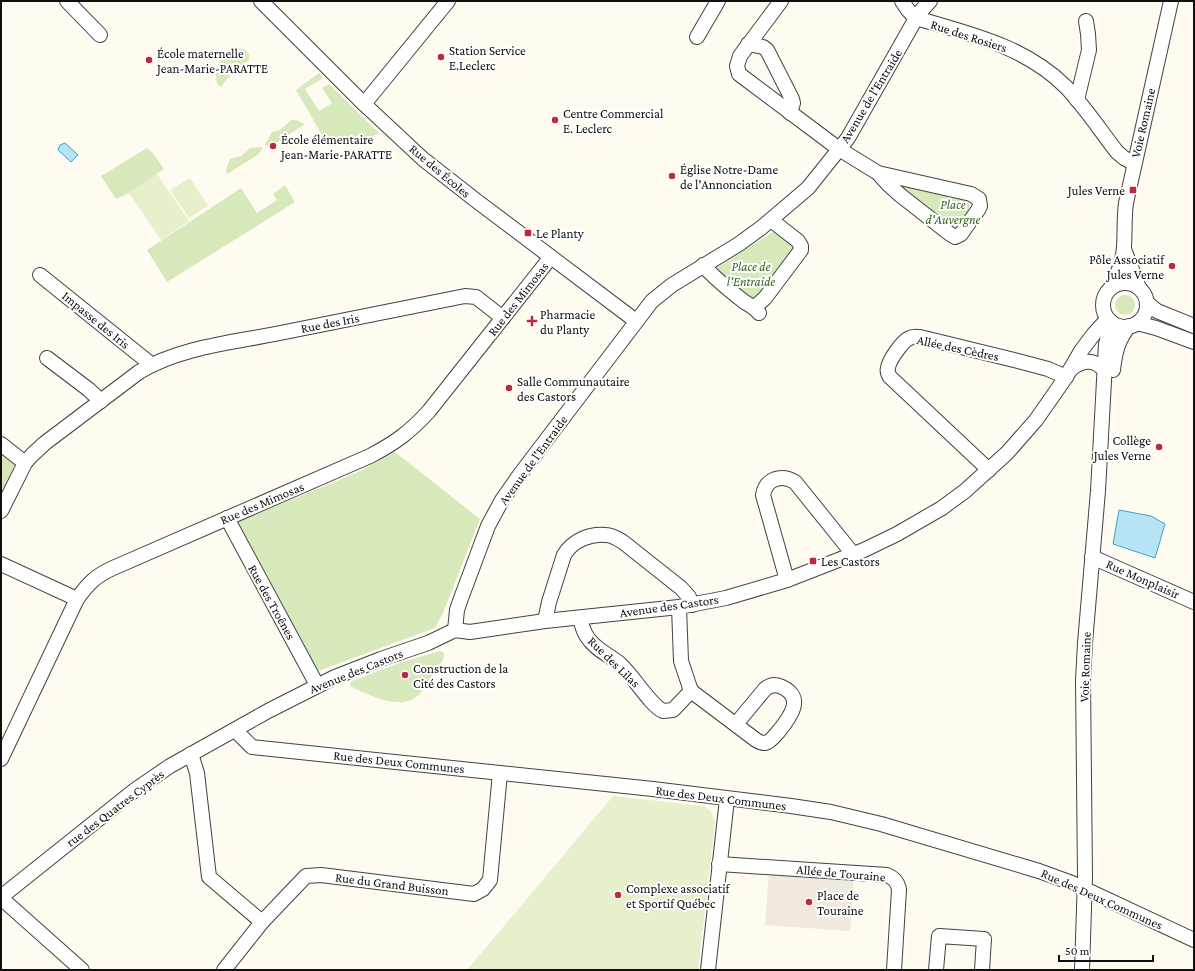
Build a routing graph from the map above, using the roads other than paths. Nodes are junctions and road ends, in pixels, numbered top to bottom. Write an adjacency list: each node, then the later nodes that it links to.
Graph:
1 (68, 1): 11 (street)
2 (261, 1): 15 (street, Rue des Écoles)
3 (448, 1): 15 (street)
4 (718, 1): 12 (street)
5 (781, 1): 13 (street)
6 (902, 1): 9 (street)
7 (930, 1): 9 (street, Avenue de l'Entraide)
8 (1172, 1): 18 (street, Voie Romaine)
9 (916, 18): 14 (street, Rue des Rosiers); 17 (street, Avenue de l'Entraide)
10 (1086, 21): 14 (street)
11 (100, 35)
12 (698, 37)
13 (748, 44): 16 (street); 16 (street)
14 (1077, 100): 18 (street, Rue des Rosiers)
15 (364, 104): 22 (street, Rue des Écoles)
16 (790, 113): 17 (street)
17 (839, 149): 19 (street); 20 (street, Avenue de l'Entraide)
18 (1134, 163): 21 (street, Voie Romaine)
19 (878, 173): 19 (street)
20 (771, 220): 23 (street, Avenue de l'Entraide); 23 (street)
21 (1124, 247): 25 (street, Voie Romaine); 26 (street, Voie Romaine)
22 (551, 257): 29 (street, Rue des Mimosas); 30 (street, Rue des Écoles)
23 (703, 265): 30 (street, Avenue de l'Entraide)
24 (40, 275): 37 (street, Impasse des Iris)
25 (1111, 288): 26 (street); 27 (street, Voie Romaine)
26 (1139, 288): 28 (street, Voie Romaine)
27 (1104, 302): 31 (street); 35 (street, Avenue des Castors)
28 (1147, 303): 32 (street, Voie Romaine); 33 (street)
29 (503, 318): 37 (street, Rue des Iris); 46 (street, Rue des Mimosas)
30 (636, 321): 56 (street, Avenue de l'Entraide)
31 (1111, 322): 32 (street); 35 (street, Avenue des Castors); 38 (street, Voie Romaine)
32 (1133, 325): 34 (street); 42 (street, Voie Romaine)
33 (1194, 326)
34 (1194, 342)
35 (1081, 351): 39 (street, Avenue des Castors)
36 (47, 358): 40 (street)
37 (152, 365): 40 (street, Rue des Iris)
38 (1104, 370): 39 (street); 42 (street, Voie Romaine)
39 (1068, 373): 44 (street, Avenue des Castors); 44 (street, Allée des Cèdres)
40 (101, 401): 43 (street, Rue des Iris)
41 (1, 444): 43 (street)
42 (1101, 445): 48 (street, Voie Romaine)
43 (25, 463): 45 (street, Rue des Iris)
44 (989, 470): 47 (street, Avenue des Castors)
45 (1, 511)
46 (227, 518): 51 (street, Rue des Mimosas); 57 (street, Rue des Troênes)
47 (853, 554): 50 (street, Avenue des Castors); 50 (street)
48 (1092, 557): 52 (street, Rue Monplaisir); 66 (street, Voie Romaine)
49 (1, 564): 51 (street)
50 (787, 580): 53 (street, Avenue des Castors)
51 (77, 599): 61 (street, Rue des Mimosas)
52 (1194, 602)
53 (686, 606): 54 (street, Avenue des Castors); 55 (street); 58 (street)
54 (580, 618): 55 (street, Avenue des Castors); 58 (street, Rue des Lilas)
55 (545, 621): 56 (street, Avenue des Castors)
56 (455, 630): 57 (street, Avenue des Castors)
57 (317, 685): 60 (street, Avenue des Castors)
58 (691, 691): 59 (street)
59 (736, 724)
60 (235, 730): 62 (street, rue des Quatres Cyprès); 63 (street, Rue des Deux Communes)
61 (2, 754)
62 (191, 754): 67 (street, rue des Quatres Cyprès); 68 (street)
63 (500, 773): 64 (street, Rue des Deux Communes); 68 (street, Rue du Grand Buisson)
64 (727, 799): 65 (street); 66 (street, Rue des Deux Communes)
65 (719, 864): 72 (street); 73 (street, Allée de Touraine)
66 (1085, 890): 69 (street, Rue des Deux Communes); 76 (street, Voie Romaine)
67 (1, 897): 70 (street)
68 (262, 922): 71 (street, Rue du Grand Buisson)
69 (1194, 940)
70 (82, 970)
71 (224, 970)
72 (708, 970)
73 (894, 970)
74 (936, 970): 75 (street)
75 (982, 970)
76 (1082, 970)

